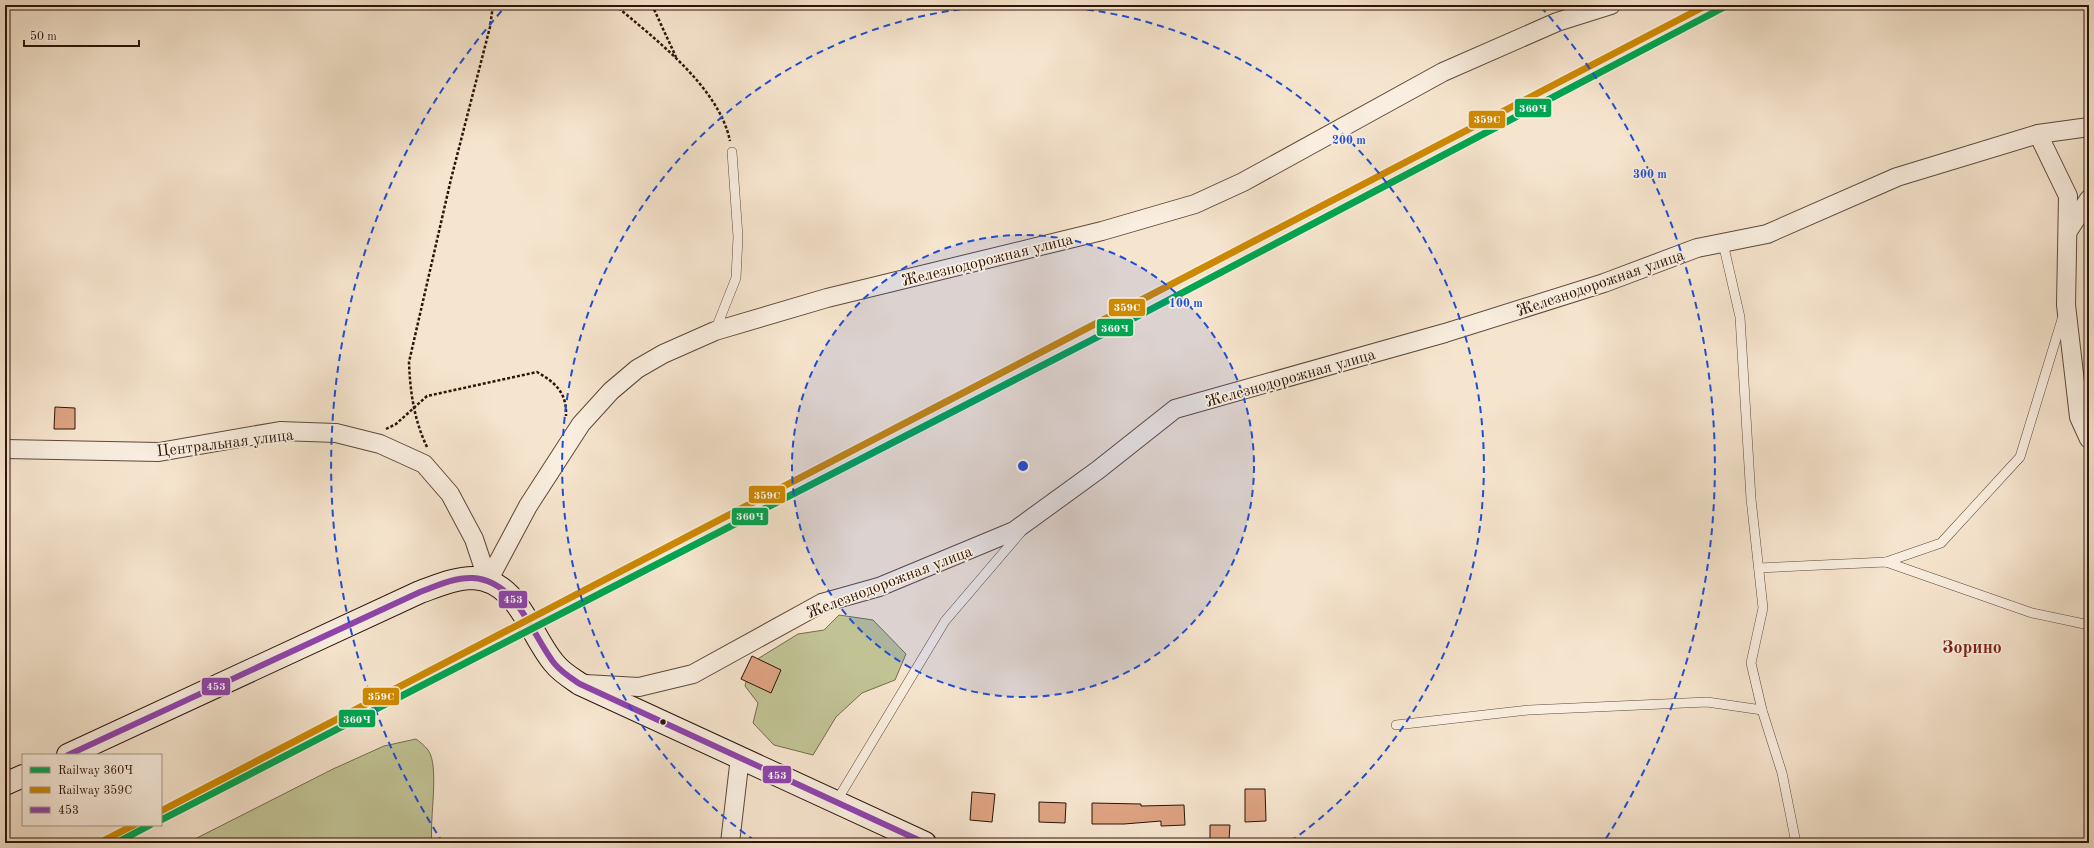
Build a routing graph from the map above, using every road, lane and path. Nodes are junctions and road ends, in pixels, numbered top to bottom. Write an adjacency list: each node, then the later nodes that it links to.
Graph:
1 (493, 5): 18 (path)
2 (615, 5): 5 (path)
3 (652, 5): 5 (path)
4 (1611, 5): 13 (street, Железнодорожная улица)
5 (677, 59): 8 (path)
6 (2089, 127): 7 (street, Железнодорожная улица)
7 (2038, 134): 10 (street); 11 (street, Железнодорожная улица)
8 (732, 152): 13 (lane)
9 (2089, 199): 10 (street)
10 (2068, 231): 12 (street)
11 (1723, 243): 19 (street, Железнодорожная улица); 21 (lane)
12 (2066, 305): 15 (street); 20 (lane)
13 (714, 331): 22 (street, Железнодорожная улица)
14 (566, 419): 16 (path)
15 (2089, 439)
16 (364, 440): 17 (street, Центральная улица); 22 (street, Центральная улица)
17 (5, 449)
18 (429, 451)
19 (1036, 514): 24 (street, Железнодорожная улица); 31 (lane)
20 (1886, 562): 21 (lane); 23 (lane)
21 (1759, 568): 25 (lane)
22 (488, 581): 24 (main road); 27 (main road)
23 (2089, 625)
24 (580, 684): 28 (main road)
25 (1762, 710): 26 (lane); 34 (lane)
26 (1396, 725)
27 (70, 754)
28 (740, 757): 31 (main road); 32 (street)
29 (22, 776): 30 (main road)
30 (5, 784)
31 (836, 802): 33 (main road)
32 (730, 843)
33 (925, 843)
34 (1796, 843)

